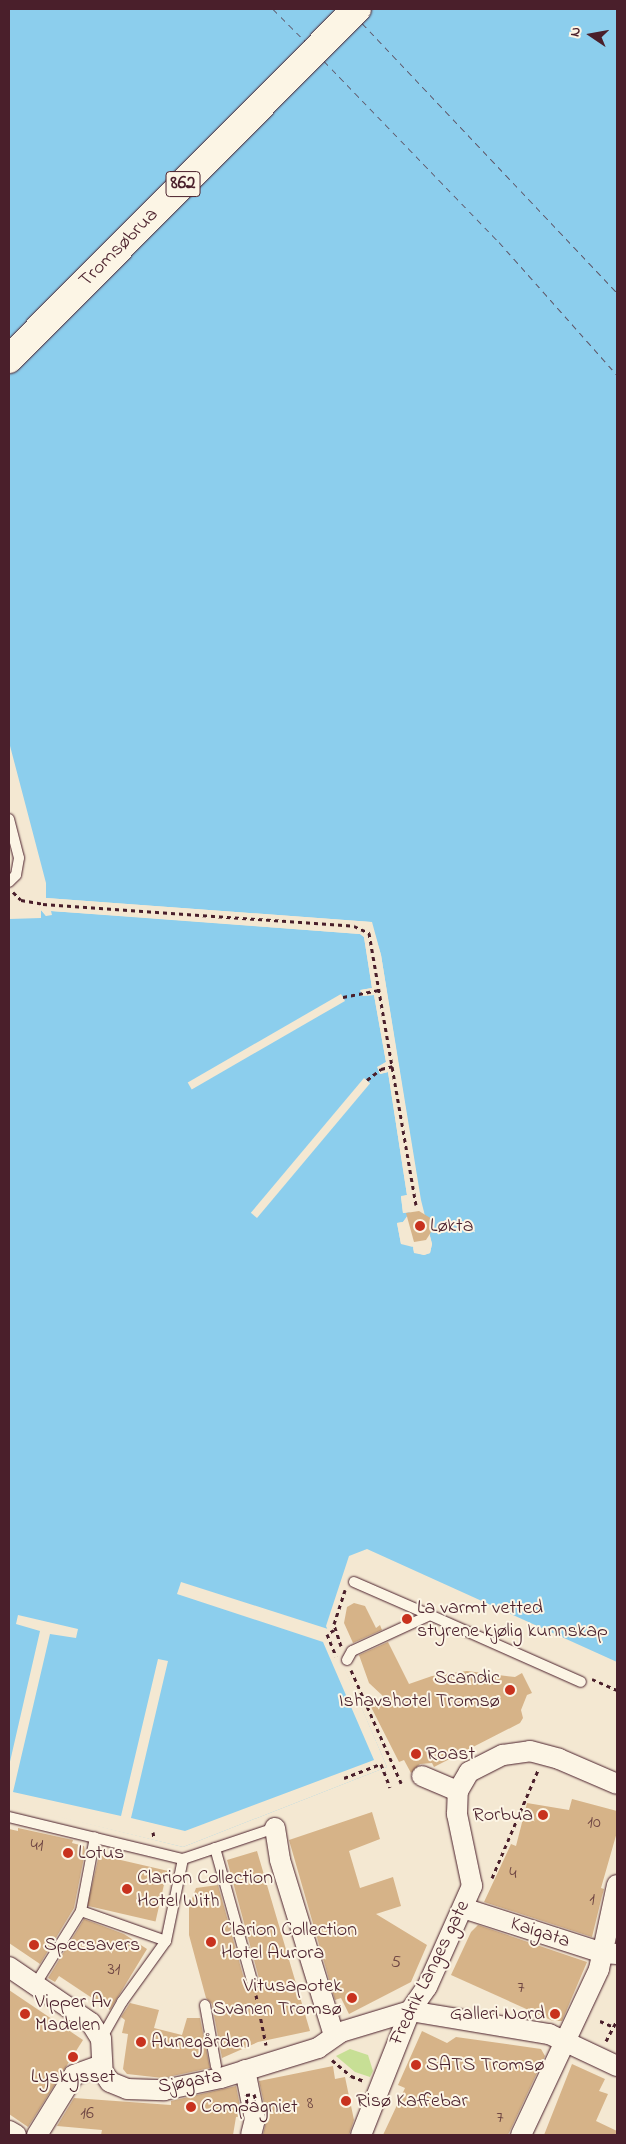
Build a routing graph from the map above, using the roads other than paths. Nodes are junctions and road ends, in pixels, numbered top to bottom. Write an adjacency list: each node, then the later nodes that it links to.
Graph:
1 (357, 9): 2 (main road, Tromsøbrua / 862)
2 (9, 359)
3 (9, 819): 4 (lane)
4 (9, 882)
5 (354, 1582): 6 (lane)
6 (430, 1615): 7 (lane); 8 (lane)
7 (343, 1663)
8 (585, 1680)
9 (417, 1778): 11 (street)
10 (617, 1784): 11 (street)
11 (458, 1791): 18 (street, Fredrik Langes gate)
12 (9, 1817): 14 (lane)
13 (269, 1830): 15 (lane); 28 (street)
14 (96, 1838): 16 (lane); 19 (lane)
15 (215, 1848): 16 (lane); 24 (lane)
16 (183, 1859): 21 (lane)
17 (616, 1891): 20 (street)
18 (463, 1908): 22 (street, Kaigata); 27 (street, Fredrik Langes gate)
19 (81, 1911): 21 (lane); 25 (lane)
20 (613, 1918): 22 (street)
21 (166, 1941): 29 (lane)
22 (610, 1953): 30 (street)
23 (9, 1968): 25 (street)
24 (253, 1984)
25 (35, 1985): 29 (street)
26 (205, 2004): 32 (lane)
27 (410, 2011): 28 (street, Sjøgata); 30 (street, Sjøgata); 39 (street, Fredrik Langes gate)
28 (334, 2036): 34 (street, Sjøgata)
29 (101, 2039): 31 (street)
30 (566, 2042): 33 (street, Sjøgata); 40 (street)
31 (101, 2065): 34 (street, Sjøgata); 37 (street)
32 (216, 2066)
33 (617, 2066)
34 (245, 2070): 38 (street)
35 (9, 2130): 36 (street)
36 (16, 2135)
37 (37, 2135)
38 (251, 2135)
39 (361, 2135)
40 (521, 2135)

